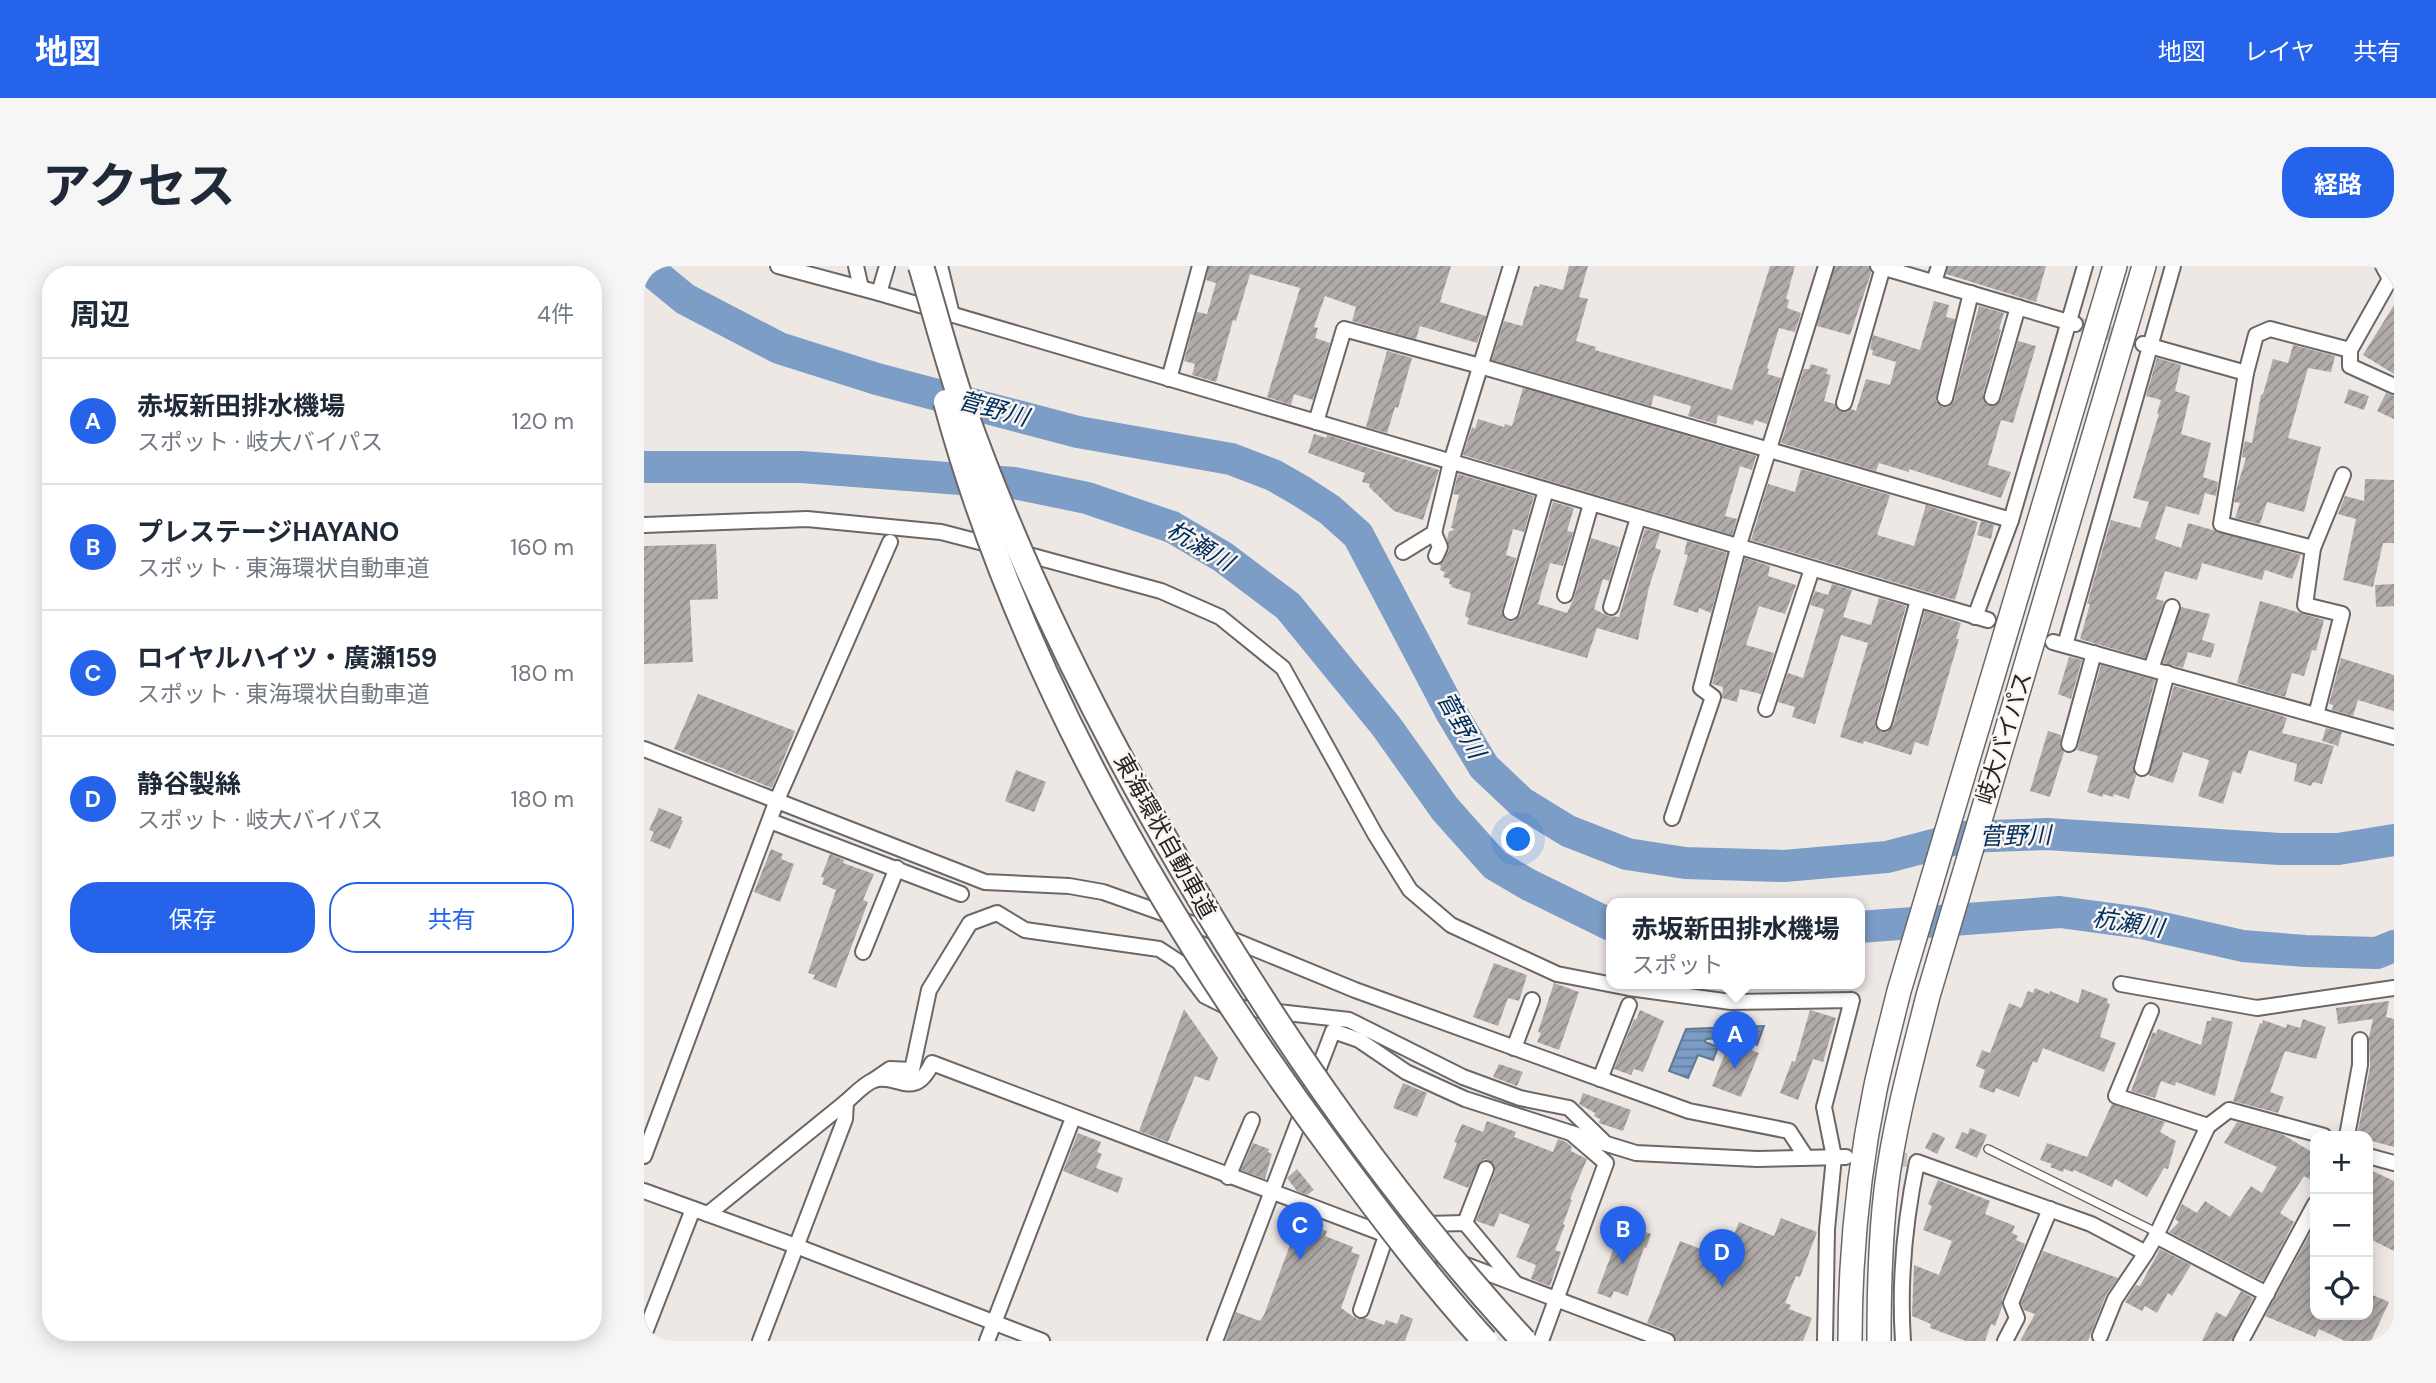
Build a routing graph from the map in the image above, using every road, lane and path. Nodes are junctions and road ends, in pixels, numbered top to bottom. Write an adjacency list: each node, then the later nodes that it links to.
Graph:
1 (778, 266): 18 (street)
2 (856, 266): 18 (street)
3 (887, 266): 19 (street)
4 (910, 266): 120 (highway, 東海環状自動車道, bridge)
5 (921, 266): 121 (highway, 東海環状自動車道, bridge)
6 (940, 266): 22 (street)
7 (1200, 266): 28 (street)
8 (1511, 266): 26 (street)
9 (1826, 266): 34 (street)
10 (1939, 266): 17 (street)
11 (2084, 266): 23 (street)
12 (2115, 266): 125 (highway, 岐大バイパス)
13 (2144, 266): 126 (highway, 岐大バイパス)
14 (2173, 266): 24 (street)
15 (1881, 267): 17 (street); 32 (street)
16 (2389, 275): 25 (street)
17 (1934, 282): 20 (street)
18 (861, 288): 19 (street)
19 (879, 293): 22 (street)
20 (1971, 293): 21 (street); 31 (street)
21 (2018, 307): 23 (street); 30 (street)
22 (952, 314): 28 (street)
23 (2072, 323): 40 (street)
24 (2146, 345): 27 (street); 54 (street)
25 (2350, 350): 27 (street); 29 (street)
26 (1480, 366): 33 (street); 34 (street); 35 (street)
27 (2246, 373): 45 (street)
28 (1169, 379): 33 (street)
29 (2394, 386)
30 (1992, 397)
31 (1945, 398)
32 (1844, 403)
33 (1316, 422): 35 (street)
34 (1768, 451): 40 (street); 44 (street)
35 (1451, 462): 37 (street); 42 (street)
36 (2343, 475): 45 (street)
37 (1546, 490): 38 (street); 53 (street)
38 (1591, 504): 39 (street); 49 (street)
39 (1638, 518): 44 (street); 51 (street)
40 (2011, 520): 50 (street)
41 (644, 525): 70 (street)
42 (1434, 533): 46 (street); 47 (street)
43 (890, 542): 64 (street)
44 (1738, 548): 48 (street); 65 (street)
45 (2314, 548): 58 (street)
46 (1403, 552)
47 (1436, 555)
48 (1812, 569): 50 (street); 57 (street)
49 (1565, 595)
50 (1918, 600): 59 (street)
51 (1611, 607)
52 (2172, 607): 55 (street)
53 (1511, 612)
54 (2094, 653): 55 (street); 61 (street)
55 (2151, 669): 56 (street)
56 (2166, 674): 58 (street); 63 (street)
57 (1766, 709)
58 (2316, 715): 60 (street)
59 (1884, 723)
60 (2394, 737)
61 (2069, 744)
62 (644, 749): 64 (street)
63 (2142, 768)
64 (777, 800): 66 (street); 78 (street)
65 (1672, 818)
66 (770, 821): 67 (street); 90 (street)
67 (897, 868): 68 (street); 69 (street)
68 (961, 894)
69 (863, 952)
70 (1606, 984)
71 (2121, 984): 72 (street)
72 (2394, 988)
73 (1636, 989): 92 (street)
74 (1532, 1000): 78 (street)
75 (1629, 1005): 79 (street)
76 (2151, 1011): 84 (street)
77 (2360, 1040): 85 (street)
78 (1514, 1048): 79 (street)
79 (1600, 1079): 91 (street)
80 (873, 1080): 81 (street); 82 (street); 88 (street)
81 (846, 1102): 102 (street); 107 (street)
82 (1073, 1118): 96 (street); 113 (street)
83 (1252, 1119): 96 (street)
84 (2208, 1126): 86 (street); 105 (street)
85 (2348, 1131)
86 (2310, 1132)
87 (1570, 1133): 88 (street); 98 (street); 111 (street)
88 (1603, 1141): 91 (street)
89 (1988, 1149): 105 (lane)
90 (644, 1156)
91 (1806, 1157): 92 (street)
92 (1840, 1157): 124 (street)
93 (2373, 1157): 94 (street)
94 (2394, 1163)
95 (1486, 1170): 103 (street)
96 (1228, 1177): 98 (street)
97 (644, 1191): 99 (street)
98 (1272, 1193): 104 (street); 119 (street)
99 (694, 1209): 102 (street); 114 (street)
100 (2050, 1209): 108 (street); 127 (street); 128 (street)
101 (2310, 1213): 110 (street)
102 (708, 1214): 107 (street)
103 (1465, 1223): 104 (street); 109 (street)
104 (1360, 1226): 106 (street)
105 (2157, 1234): 108 (street); 110 (street)
106 (1386, 1236): 109 (street); 112 (street)
107 (796, 1246): 113 (street); 116 (street)
108 (2146, 1253): 115 (street)
109 (1515, 1283): 111 (street)
110 (2267, 1294): 129 (street)
111 (1557, 1298): 122 (street); 123 (street)
112 (1361, 1310)
113 (994, 1322): 117 (street); 118 (street)
114 (644, 1335)
115 (2100, 1336)
116 (760, 1341)
117 (987, 1341)
118 (1042, 1341)
119 (1215, 1341)
120 (1485, 1341)
121 (1524, 1341)
122 (1541, 1341)
123 (1667, 1341)
124 (1825, 1341)
125 (1850, 1341)
126 (1879, 1341)
127 (1903, 1341)
128 (2006, 1341)
129 (2241, 1341)

